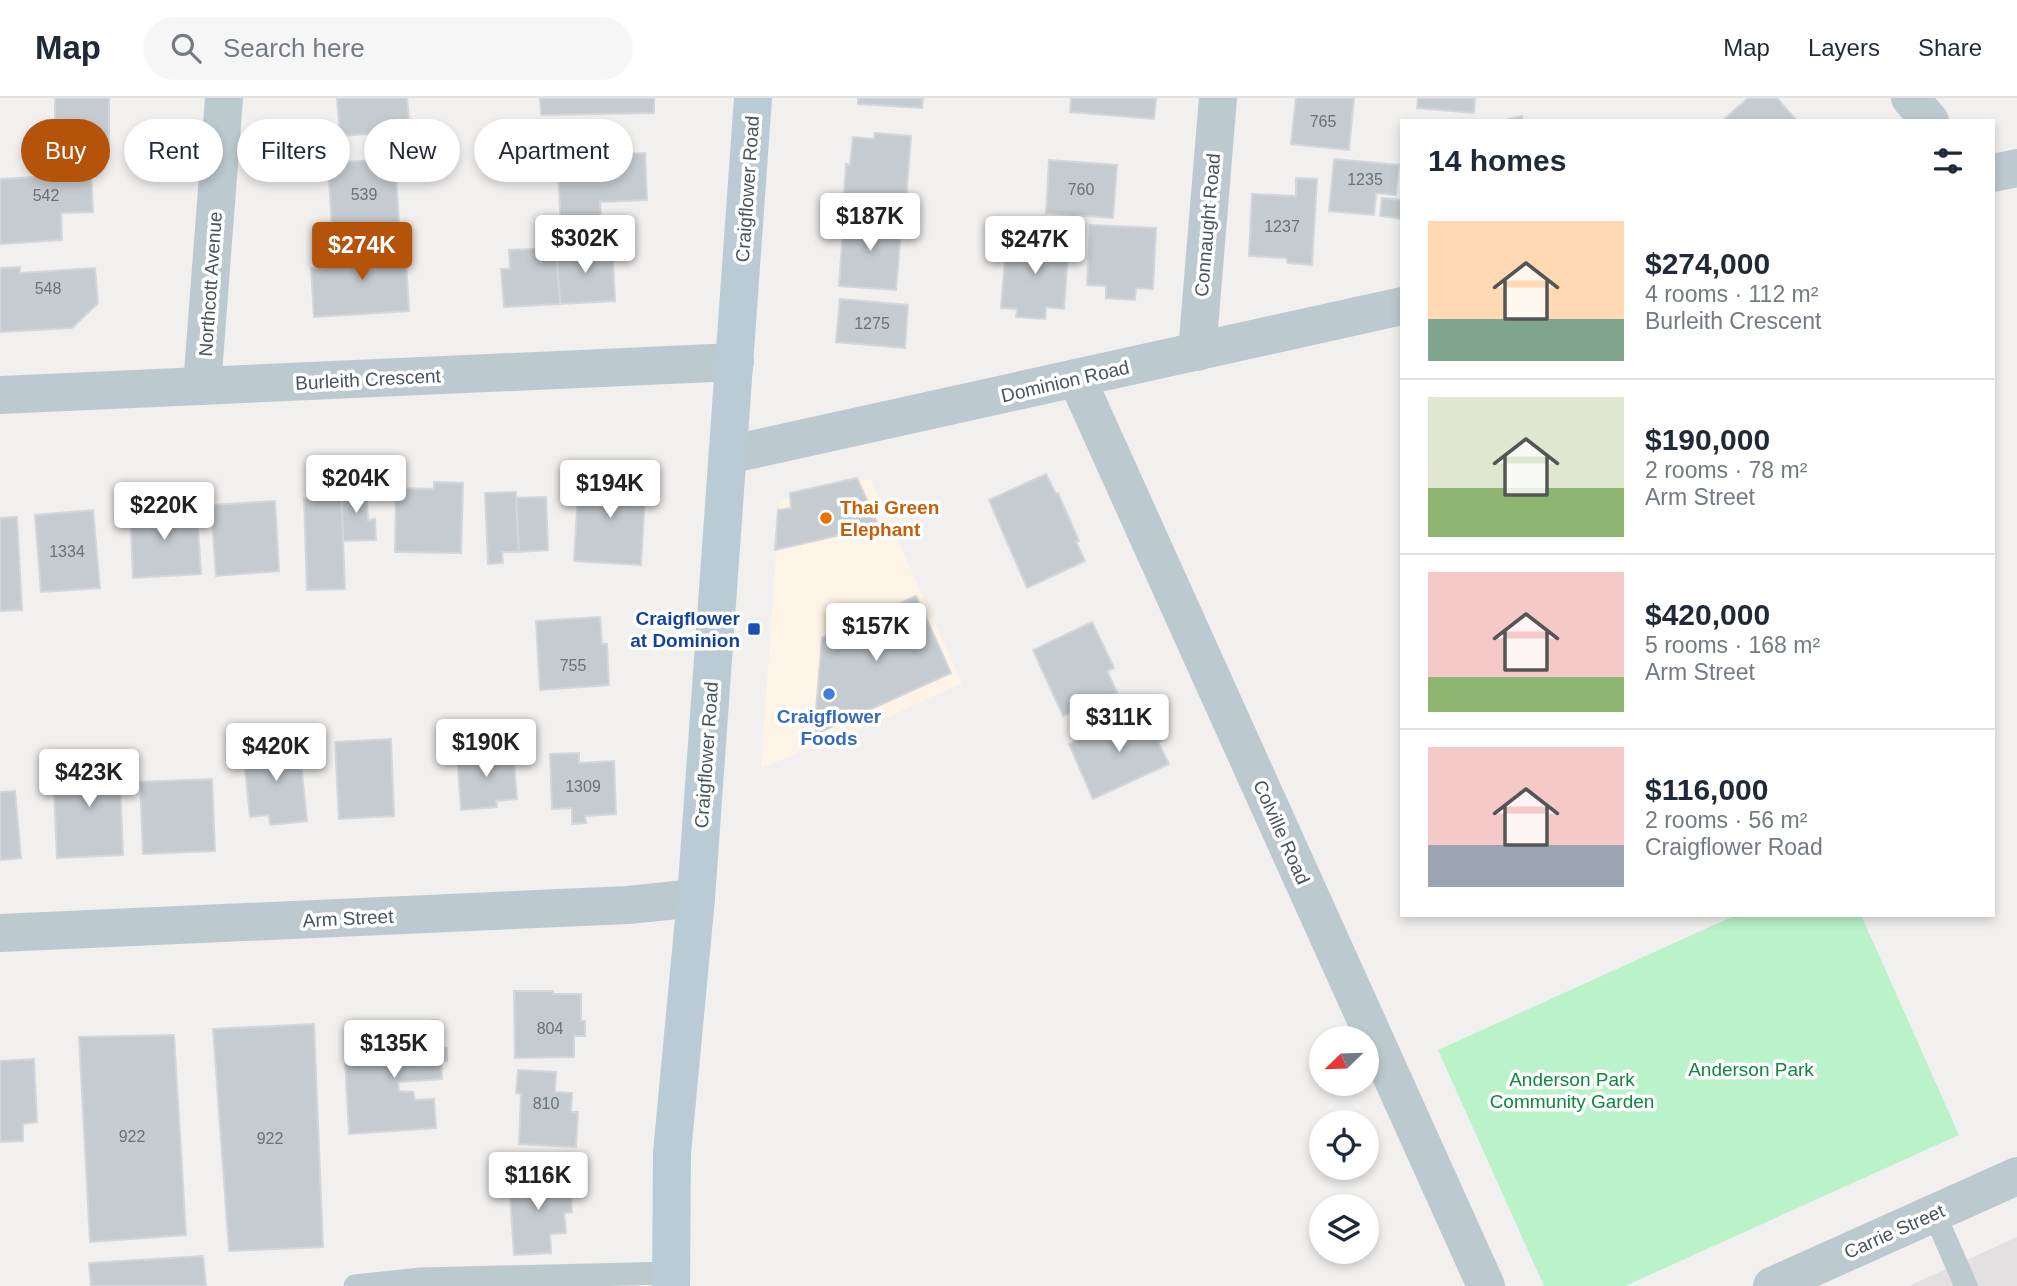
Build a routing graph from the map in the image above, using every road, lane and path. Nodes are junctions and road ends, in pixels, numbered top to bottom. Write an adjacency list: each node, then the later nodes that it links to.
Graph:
1 (224, 98): 12 (street, Northcott Avenue)
2 (753, 98): 10 (main road, Craigflower Road)
3 (1217, 98): 9 (street, Connaught Road)
4 (1910, 98): 5 (street)
5 (1928, 119)
6 (2017, 167): 7 (street)
7 (1995, 172)
8 (1400, 306): 9 (street, Dominion Road)
9 (1197, 352): 11 (street, Dominion Road)
10 (735, 362): 12 (street, Burleith Crescent); 14 (main road, Craigflower Road)
11 (1077, 379): 14 (street, Dominion Road); 21 (street, Colville Road)
12 (202, 386): 13 (street, Burleith Crescent)
13 (0, 395)
14 (728, 455): 15 (main road, Craigflower Road)
15 (696, 898): 16 (street, Arm Street); 19 (main road, Craigflower Road)
16 (0, 933)
17 (2017, 1176): 18 (street, Carrie Street)
18 (1934, 1213): 22 (street, Carrie Street); 23 (lane)
19 (671, 1279): 20 (lane)
20 (355, 1286)
21 (1486, 1286)
22 (1772, 1286)
23 (1966, 1286)

